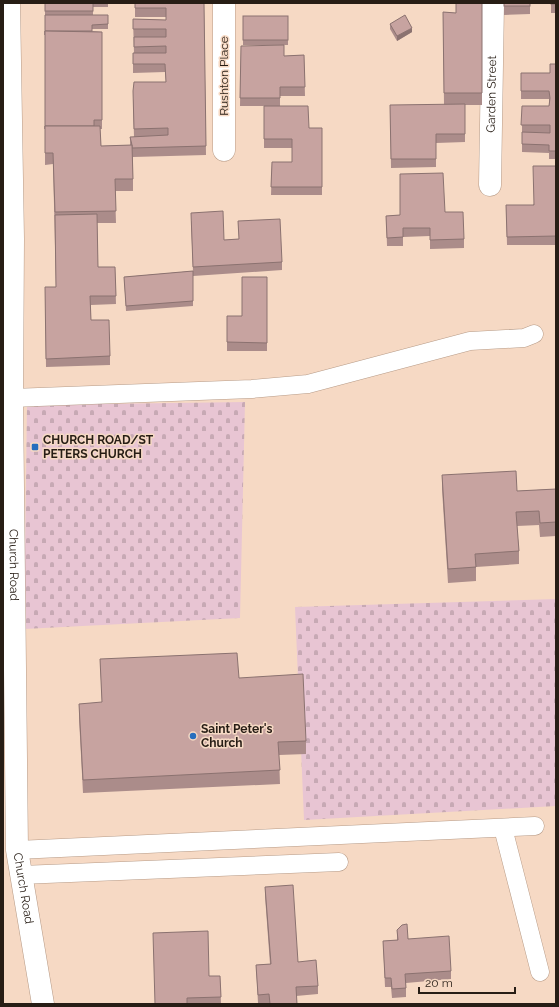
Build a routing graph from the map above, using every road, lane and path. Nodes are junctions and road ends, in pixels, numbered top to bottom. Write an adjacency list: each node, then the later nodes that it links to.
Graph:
1 (9, 3): 6 (street, Church Road)
2 (224, 3): 4 (street, Rushton Place)
3 (493, 3): 5 (street, Garden Street)
4 (224, 150)
5 (490, 185)
6 (8, 238): 8 (street, Church Road)
7 (534, 334): 8 (lane)
8 (12, 398): 11 (street, Church Road)
9 (535, 826): 10 (lane)
10 (503, 828): 11 (lane); 14 (lane)
11 (17, 850): 13 (street, Church Road)
12 (339, 862): 13 (lane)
13 (21, 875): 15 (street, Church Road)
14 (540, 972)
15 (43, 1004)

